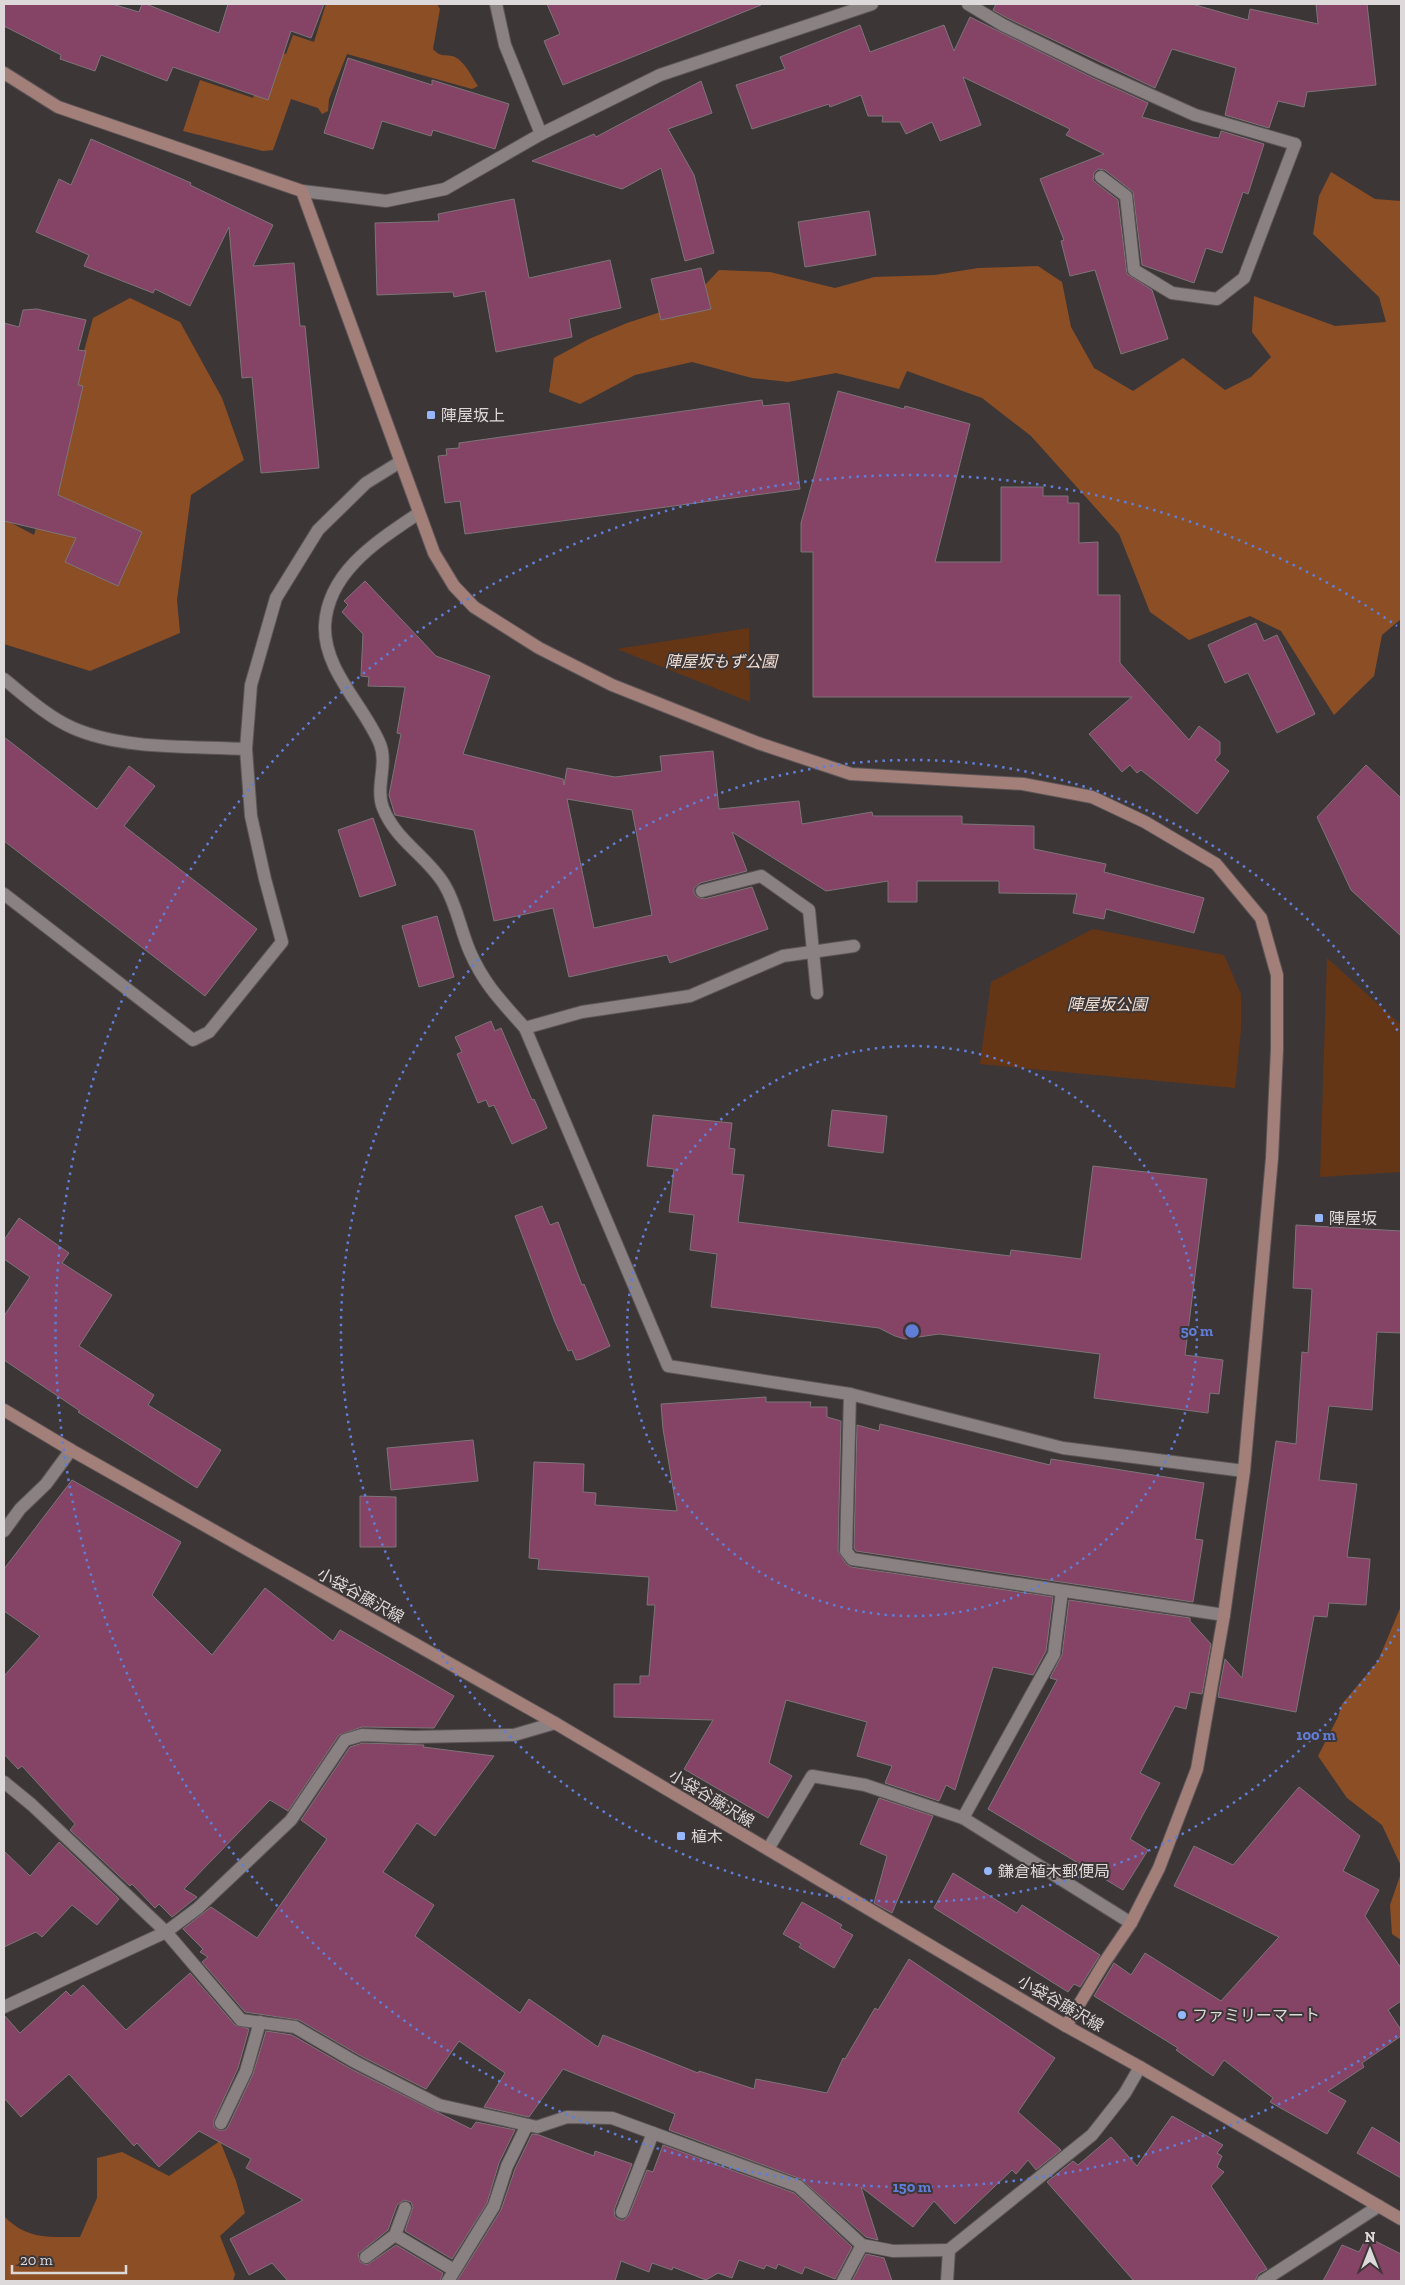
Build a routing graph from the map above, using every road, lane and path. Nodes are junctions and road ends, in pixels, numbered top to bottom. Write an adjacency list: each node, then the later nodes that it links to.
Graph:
1 (496, 4): 5 (street)
2 (872, 4): 5 (street)
3 (968, 4): 6 (street)
4 (4, 73): 7 (street)
5 (541, 134): 7 (street)
6 (1101, 177)
7 (302, 190): 8 (street)
8 (400, 462): 9 (street); 11 (street)
9 (419, 513): 17 (street); 21 (street)
10 (4, 680): 11 (street)
11 (246, 748): 13 (street)
12 (702, 891): 15 (street)
13 (4, 894)
14 (854, 946): 15 (street)
15 (814, 951): 16 (street); 17 (street)
16 (817, 993)
17 (525, 1028): 18 (street)
18 (850, 1394): 21 (street); 23 (street)
19 (4, 1410): 20 (street, 小袋谷藤沢線)
20 (71, 1450): 22 (street); 25 (street, 小袋谷藤沢線)
21 (1244, 1470): 24 (street)
22 (4, 1531)
23 (1062, 1591): 24 (street); 27 (street)
24 (1224, 1615): 29 (street)
25 (555, 1723): 28 (street, 小袋谷藤沢線); 30 (street)
26 (4, 1782): 30 (street)
27 (963, 1818): 28 (street); 29 (street)
28 (768, 1849): 33 (street, 小袋谷藤沢線)
29 (1131, 1923): 33 (street)
30 (166, 1932): 31 (street); 32 (street)
31 (4, 2007)
32 (260, 2022): 35 (street); 36 (street)
33 (1066, 2026): 34 (street, 小袋谷藤沢線)
34 (1140, 2066): 38 (street, 小袋谷藤沢線); 44 (street)
35 (221, 2123)
36 (527, 2125): 37 (street); 46 (street)
37 (653, 2133): 40 (street); 43 (street)
38 (1379, 2206): 41 (street, 小袋谷藤沢線); 49 (street)
39 (405, 2208): 42 (street)
40 (622, 2212)
41 (1401, 2219)
42 (394, 2235): 45 (street); 46 (street)
43 (862, 2245): 44 (street); 47 (street)
44 (949, 2250): 48 (street)
45 (366, 2256)
46 (451, 2276)
47 (843, 2281)
48 (946, 2281)
49 (1263, 2281)

